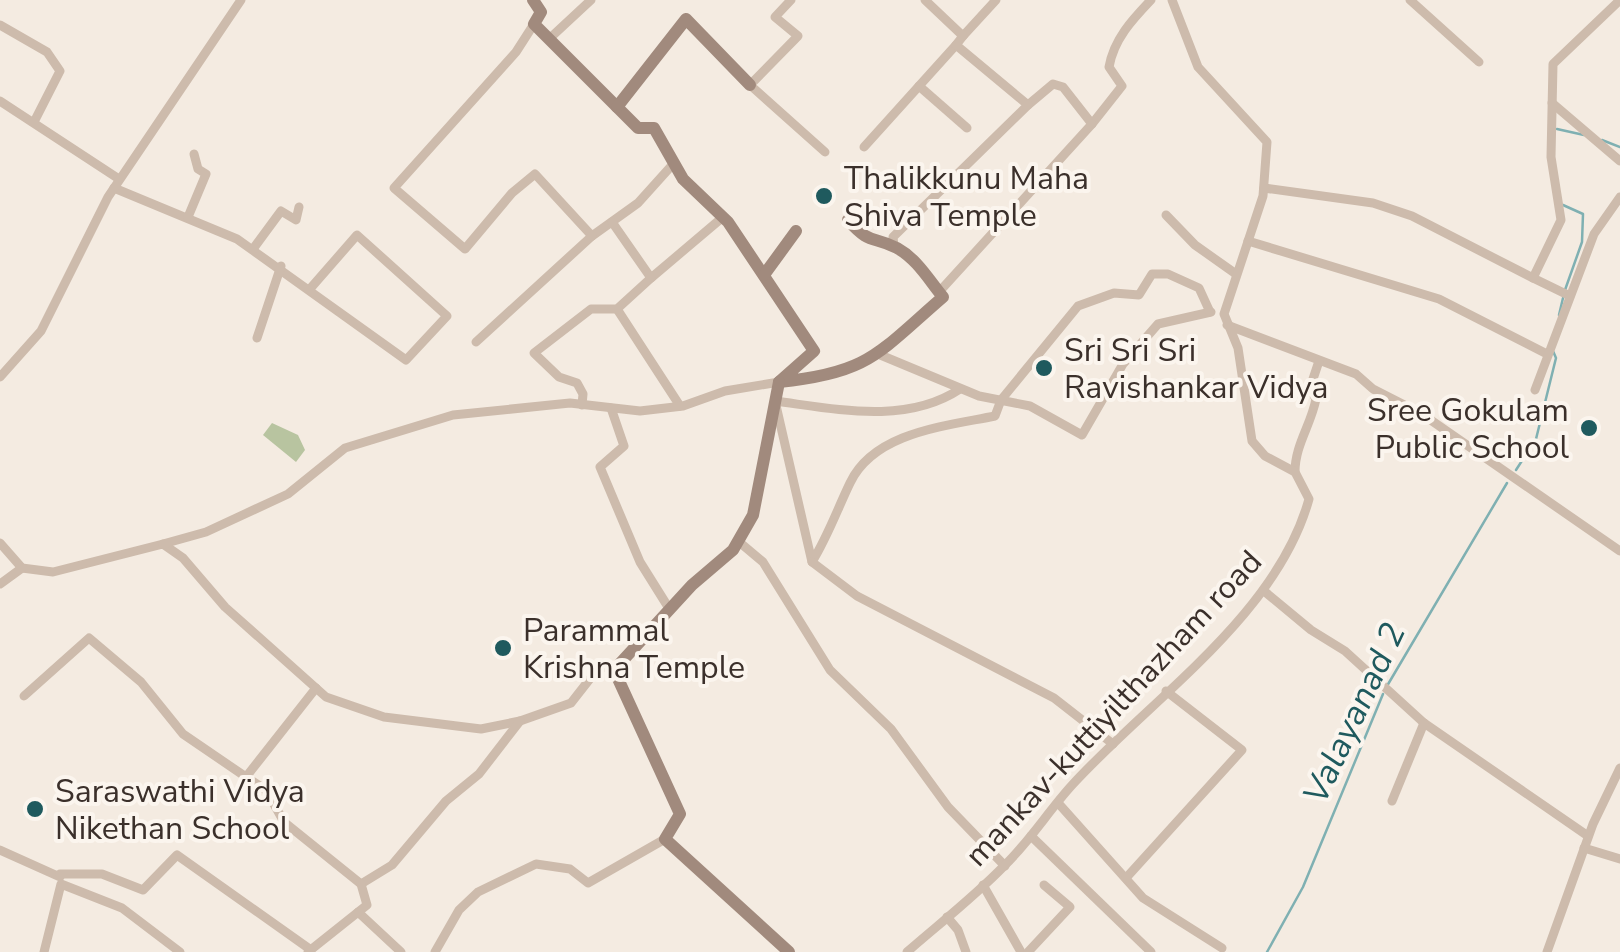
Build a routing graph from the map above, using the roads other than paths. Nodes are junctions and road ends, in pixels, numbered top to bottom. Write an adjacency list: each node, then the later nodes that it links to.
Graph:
1 (241, 0): 30 (street)
2 (534, 0): 11 (street)
3 (592, 0): 13 (street)
4 (791, 0): 16 (street)
5 (925, 0): 14 (street)
6 (996, 0): 14 (street)
7 (1151, 0): 23 (street)
8 (1172, 0): 31 (street)
9 (1410, 0): 15 (street)
10 (1620, 0): 19 (street)
11 (534, 24): 13 (street); 40 (street)
12 (0, 25): 22 (street)
13 (549, 39): 21 (street)
14 (960, 41): 17 (street); 20 (street)
15 (1478, 62)
16 (750, 85): 21 (street); 26 (street)
17 (919, 86): 24 (street); 25 (street)
18 (0, 102): 22 (street)
19 (1552, 103): 28 (street); 48 (street)
20 (1028, 105): 23 (street); 42 (street)
21 (617, 107): 29 (street)
22 (34, 122): 30 (street)
23 (1092, 124): 50 (street)
24 (966, 128)
25 (864, 147)
26 (825, 152)
27 (194, 154): 36 (street)
28 (1620, 161)
29 (674, 163): 35 (street); 38 (street)
30 (116, 183): 36 (street); 61 (street)
31 (1264, 188): 41 (street); 48 (street)
32 (1620, 197): 51 (street)
33 (298, 207): 43 (street)
34 (1166, 215): 45 (street)
35 (723, 216): 46 (street); 47 (street)
36 (188, 217): 43 (street)
37 (848, 220): 42 (street)
38 (612, 222): 40 (street); 47 (street)
39 (796, 232): 46 (street)
40 (592, 236): 57 (street)
41 (1248, 241): 45 (street); 59 (street)
42 (894, 246): 50 (street)
43 (253, 249): 44 (street)
44 (281, 266): 49 (street); 56 (street)
45 (1236, 274): 52 (street)
46 (764, 275): 62 (street)
47 (651, 278): 53 (street)
48 (1533, 278): 51 (street)
49 (310, 290): 49 (street)
50 (939, 292): 58 (street)
51 (1570, 296): 59 (street)
52 (1224, 309): 54 (street); 55 (street)
53 (617, 310): 67 (street); 68 (street)
54 (1210, 312): 66 (street); 66 (street)
55 (1227, 324): 60 (street); 70 (street)
56 (257, 338)
57 (476, 342)
58 (878, 354): 62 (street); 63 (street)
59 (1547, 354): 64 (street)
60 (1319, 361): 70 (street); 74 (street)
61 (0, 377)
62 (779, 382): 65 (street); 68 (street)
63 (960, 389): 65 (street); 66 (street)
64 (1535, 390)
65 (776, 400): 71 (street); 75 (street)
66 (1000, 400): 75 (street)
67 (582, 405): 69 (street); 73 (street)
68 (680, 406): 69 (street)
69 (611, 408): 79 (street)
70 (1295, 472): 78 (street, mankav-kuttiyilthazham road)
71 (738, 540): 79 (street); 97 (street)
72 (0, 543): 76 (street)
73 (163, 544): 76 (street); 81 (street)
74 (1620, 551)
75 (812, 562): 86 (street)
76 (22, 568): 77 (street)
77 (2, 579)
78 (1264, 591): 82 (street, mankav-kuttiyilthazham road); 85 (street)
79 (670, 610): 80 (street)
80 (614, 670): 84 (street); 93 (street)
81 (316, 688): 84 (street); 88 (street)
82 (1166, 690): 86 (street, mankav-kuttiyilthazham road); 98 (street)
83 (24, 696): 88 (street)
84 (520, 722): 100 (street)
85 (1424, 723): 89 (street); 92 (street)
86 (1113, 744): 90 (street, mankav-kuttiyilthazham road)
87 (1620, 768): 92 (street)
88 (246, 777): 100 (street)
89 (1392, 801)
90 (1059, 804): 91 (street, mankav-kuttiyilthazham road); 98 (street)
91 (1031, 836): 97 (street, mankav-kuttiyilthazham road); 116 (street)
92 (1588, 836): 94 (street)
93 (664, 838): 111 (street); 112 (street)
94 (1584, 848): 96 (street); 117 (street)
95 (0, 850): 99 (street)
96 (1620, 859)
97 (1005, 866): 102 (street, mankav-kuttiyilthazham road)
98 (1126, 878): 106 (street)
99 (60, 879): 105 (street); 107 (street); 109 (street)
100 (361, 884): 103 (street)
101 (1044, 884): 115 (street)
102 (983, 885): 104 (street, mankav-kuttiyilthazham road); 115 (street)
103 (358, 912): 107 (street); 110 (street)
104 (947, 917): 113 (street, mankav-kuttiyilthazham road); 114 (street)
105 (46, 947): 108 (street)
106 (1222, 948)
107 (310, 951)
108 (58, 952)
109 (180, 952)
110 (401, 952)
111 (435, 952)
112 (789, 952)
113 (907, 952)
114 (966, 952)
115 (1024, 952)
116 (1151, 952)
117 (1547, 952)

